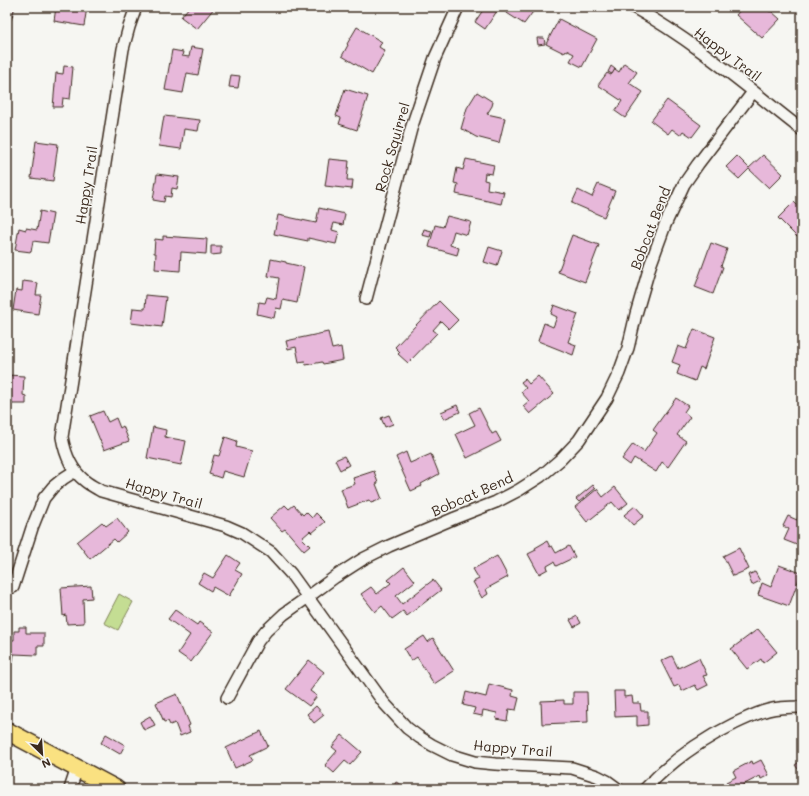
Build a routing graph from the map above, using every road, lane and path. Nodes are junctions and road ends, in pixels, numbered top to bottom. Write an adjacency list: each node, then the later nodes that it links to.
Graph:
1 (136, 7): 7 (street, Happy Trail)
2 (458, 7): 6 (street, Rock Squirrel)
3 (633, 7): 4 (street, Happy Trail)
4 (753, 92): 5 (street, Happy Trail); 9 (street, Bobcat Bend)
5 (802, 130)
6 (366, 299)
7 (75, 471): 8 (street); 9 (street, Happy Trail)
8 (13, 587)
9 (308, 597): 10 (street, Bobcat Bend); 16 (street, Happy Trail)
10 (227, 698)
11 (802, 707): 17 (street)
12 (7, 731): 13 (main road)
13 (77, 768): 14 (street); 15 (main road)
14 (70, 789)
15 (116, 789)
16 (618, 789)
17 (645, 789)

